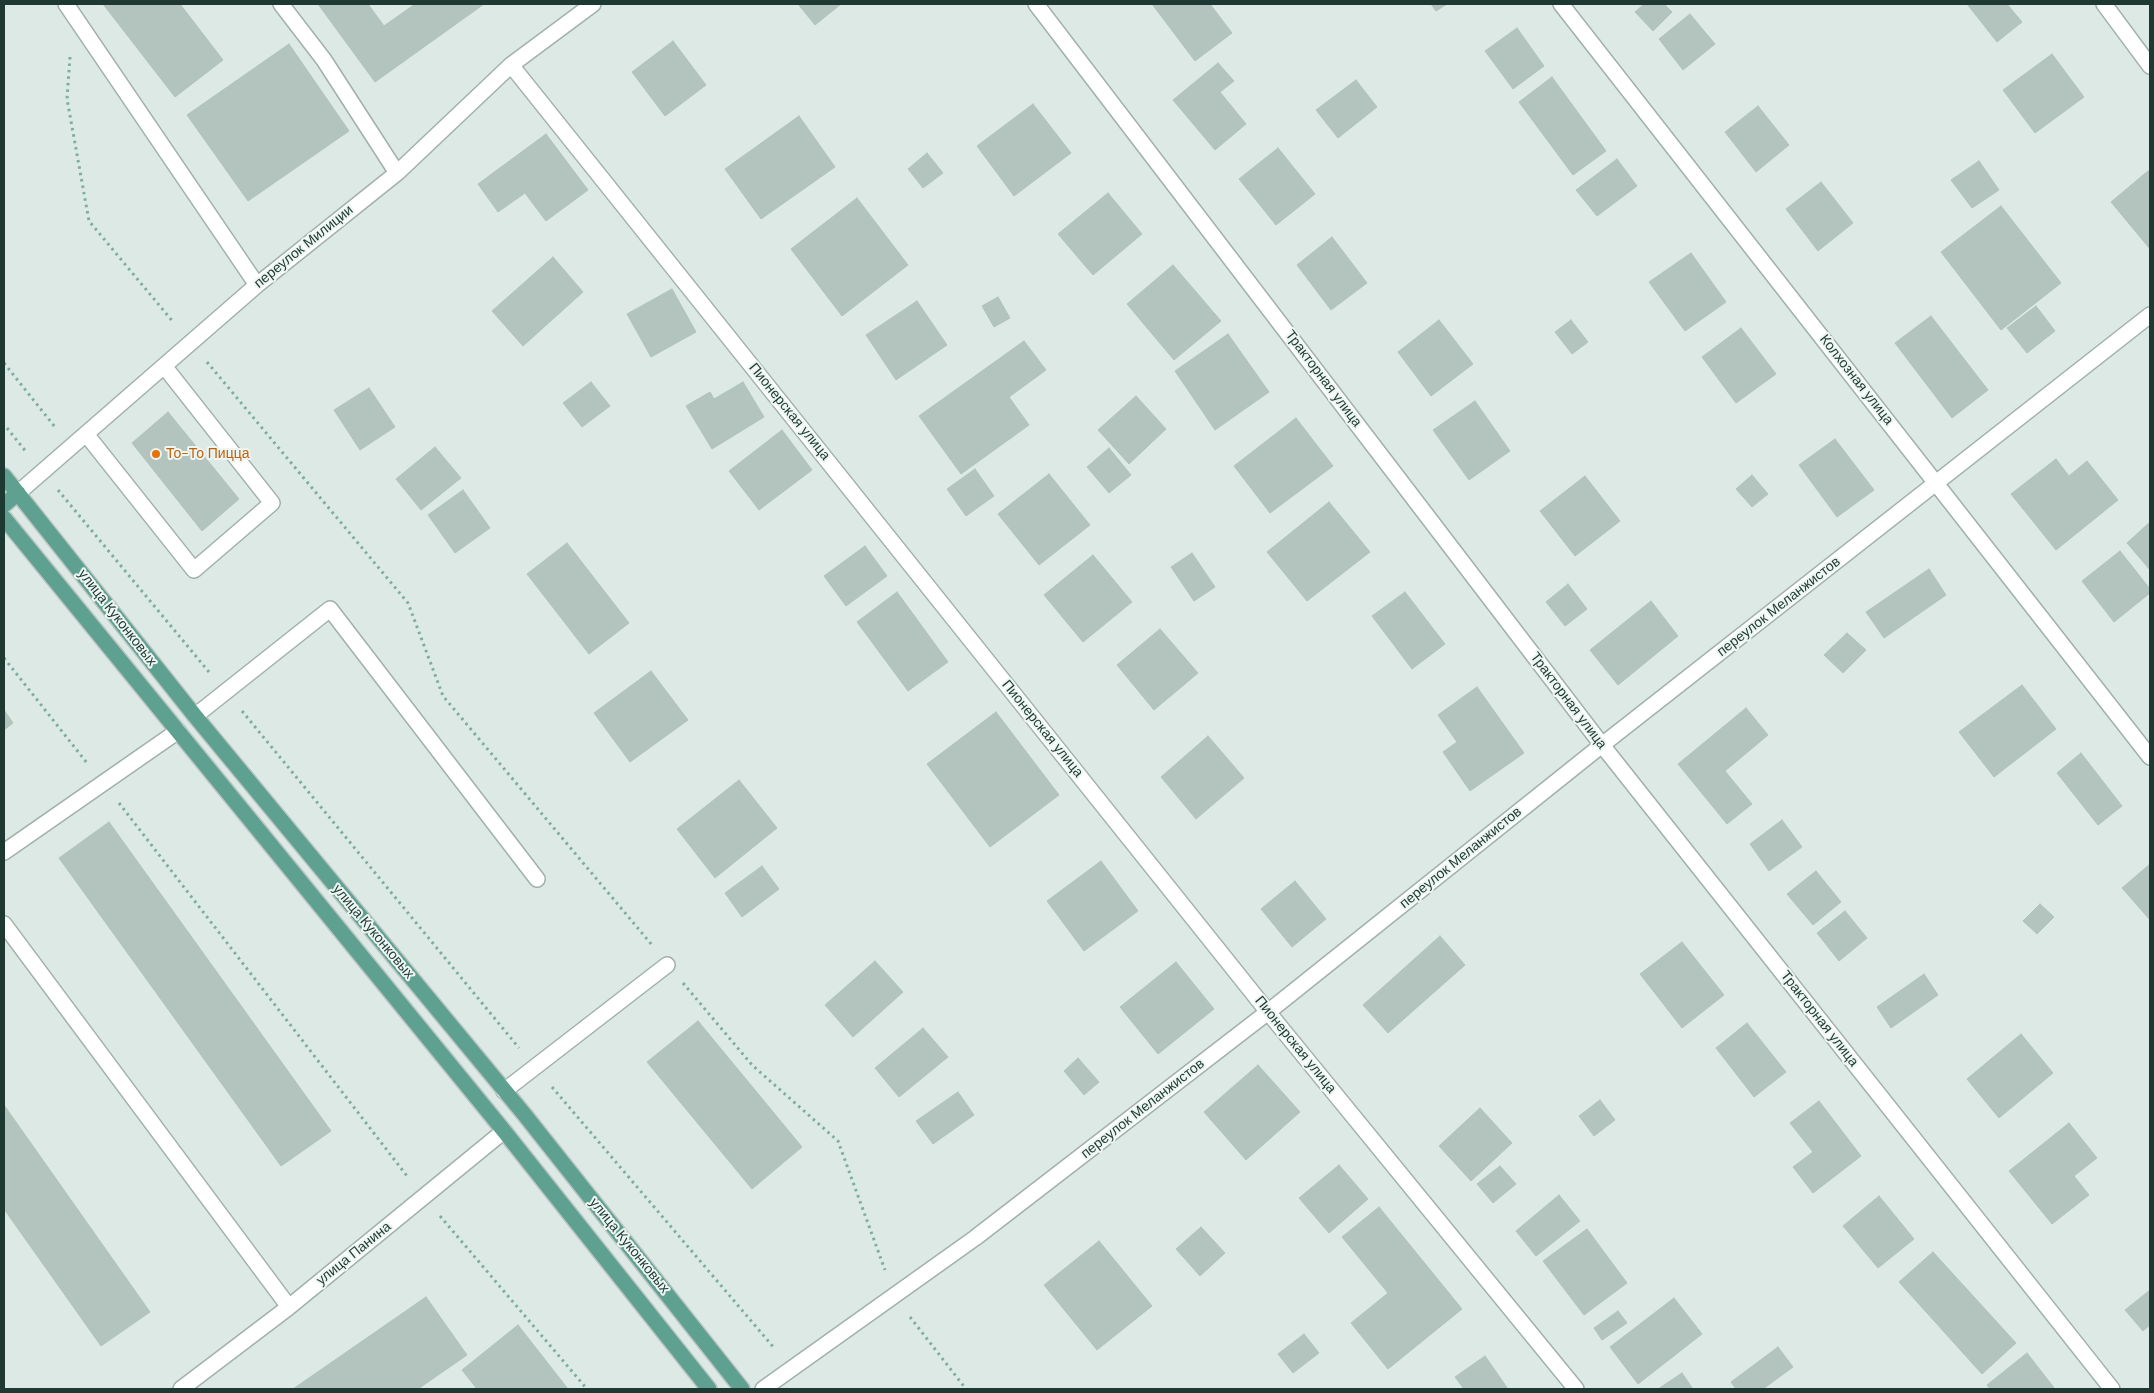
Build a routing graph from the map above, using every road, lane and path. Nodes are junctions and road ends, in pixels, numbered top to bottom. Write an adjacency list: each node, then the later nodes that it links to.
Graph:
1 (281, 4): 9 (street)
2 (593, 4): 7 (street, переулок Милиции)
3 (1036, 4): 28 (street, Тракторная улица)
4 (1561, 4): 20 (street, Колхозная улица)
5 (2104, 4): 8 (street)
6 (69, 9): 10 (street); 12 (path)
7 (512, 65): 9 (street, переулок Милиции); 35 (street, Пионерская улица)
8 (2150, 66)
9 (396, 173): 10 (street, переулок Милиции)
10 (257, 285): 12 (street, переулок Милиции)
11 (2150, 315): 20 (street, переулок Меланжистов)
12 (190, 342): 14 (street, переулок Милиции); 34 (path)
13 (4, 363): 17 (path)
14 (164, 366): 16 (street, переулок Милиции); 16 (street)
15 (6, 428): 18 (path)
16 (86, 434): 17 (street, переулок Милиции)
17 (71, 447): 18 (street, переулок Милиции)
18 (42, 472): 21 (street, переулок Милиции); 25 (path)
19 (4, 476): 21 (main road, улица Куконковых)
20 (1937, 484): 28 (street, переулок Меланжистов); 29 (street, Колхозная улица)
21 (18, 493): 22 (main road); 26 (main road, улица Куконковых)
22 (4, 505)
23 (4, 518): 27 (main road, улица Куконковых)
24 (4, 658): 30 (path)
25 (226, 692): 26 (street); 32 (street); 36 (path)
26 (195, 716): 37 (main road, улица Куконковых)
27 (178, 731): 30 (street); 39 (main road, улица Куконковых)
28 (1602, 745): 35 (street, переулок Меланжистов); 51 (street, Тракторная улица)
29 (2150, 757)
30 (104, 784): 31 (street); 40 (path)
31 (4, 852)
32 (537, 879)
33 (4, 924): 42 (street)
34 (668, 965): 36 (street); 41 (path)
35 (1268, 1012): 41 (street, переулок Меланжистов); 50 (street, Пионерская улица)
36 (536, 1068): 37 (street); 43 (path)
37 (504, 1091): 38 (main road, улица Куконковых)
38 (524, 1114): 39 (main road, улица Панина); 47 (main road, улица Куконковых)
39 (504, 1131): 40 (street, улица Панина); 46 (main road, улица Куконковых)
40 (424, 1197): 42 (street, улица Панина); 45 (path)
41 (894, 1297): 43 (street, переулок Меланжистов); 49 (path)
42 (289, 1307): 44 (street, улица Панина)
43 (792, 1369): 48 (street, переулок Меланжистов)
44 (181, 1389)
45 (587, 1389)
46 (710, 1389)
47 (742, 1389)
48 (762, 1389)
49 (966, 1389)
50 (1576, 1389)
51 (2112, 1389)

